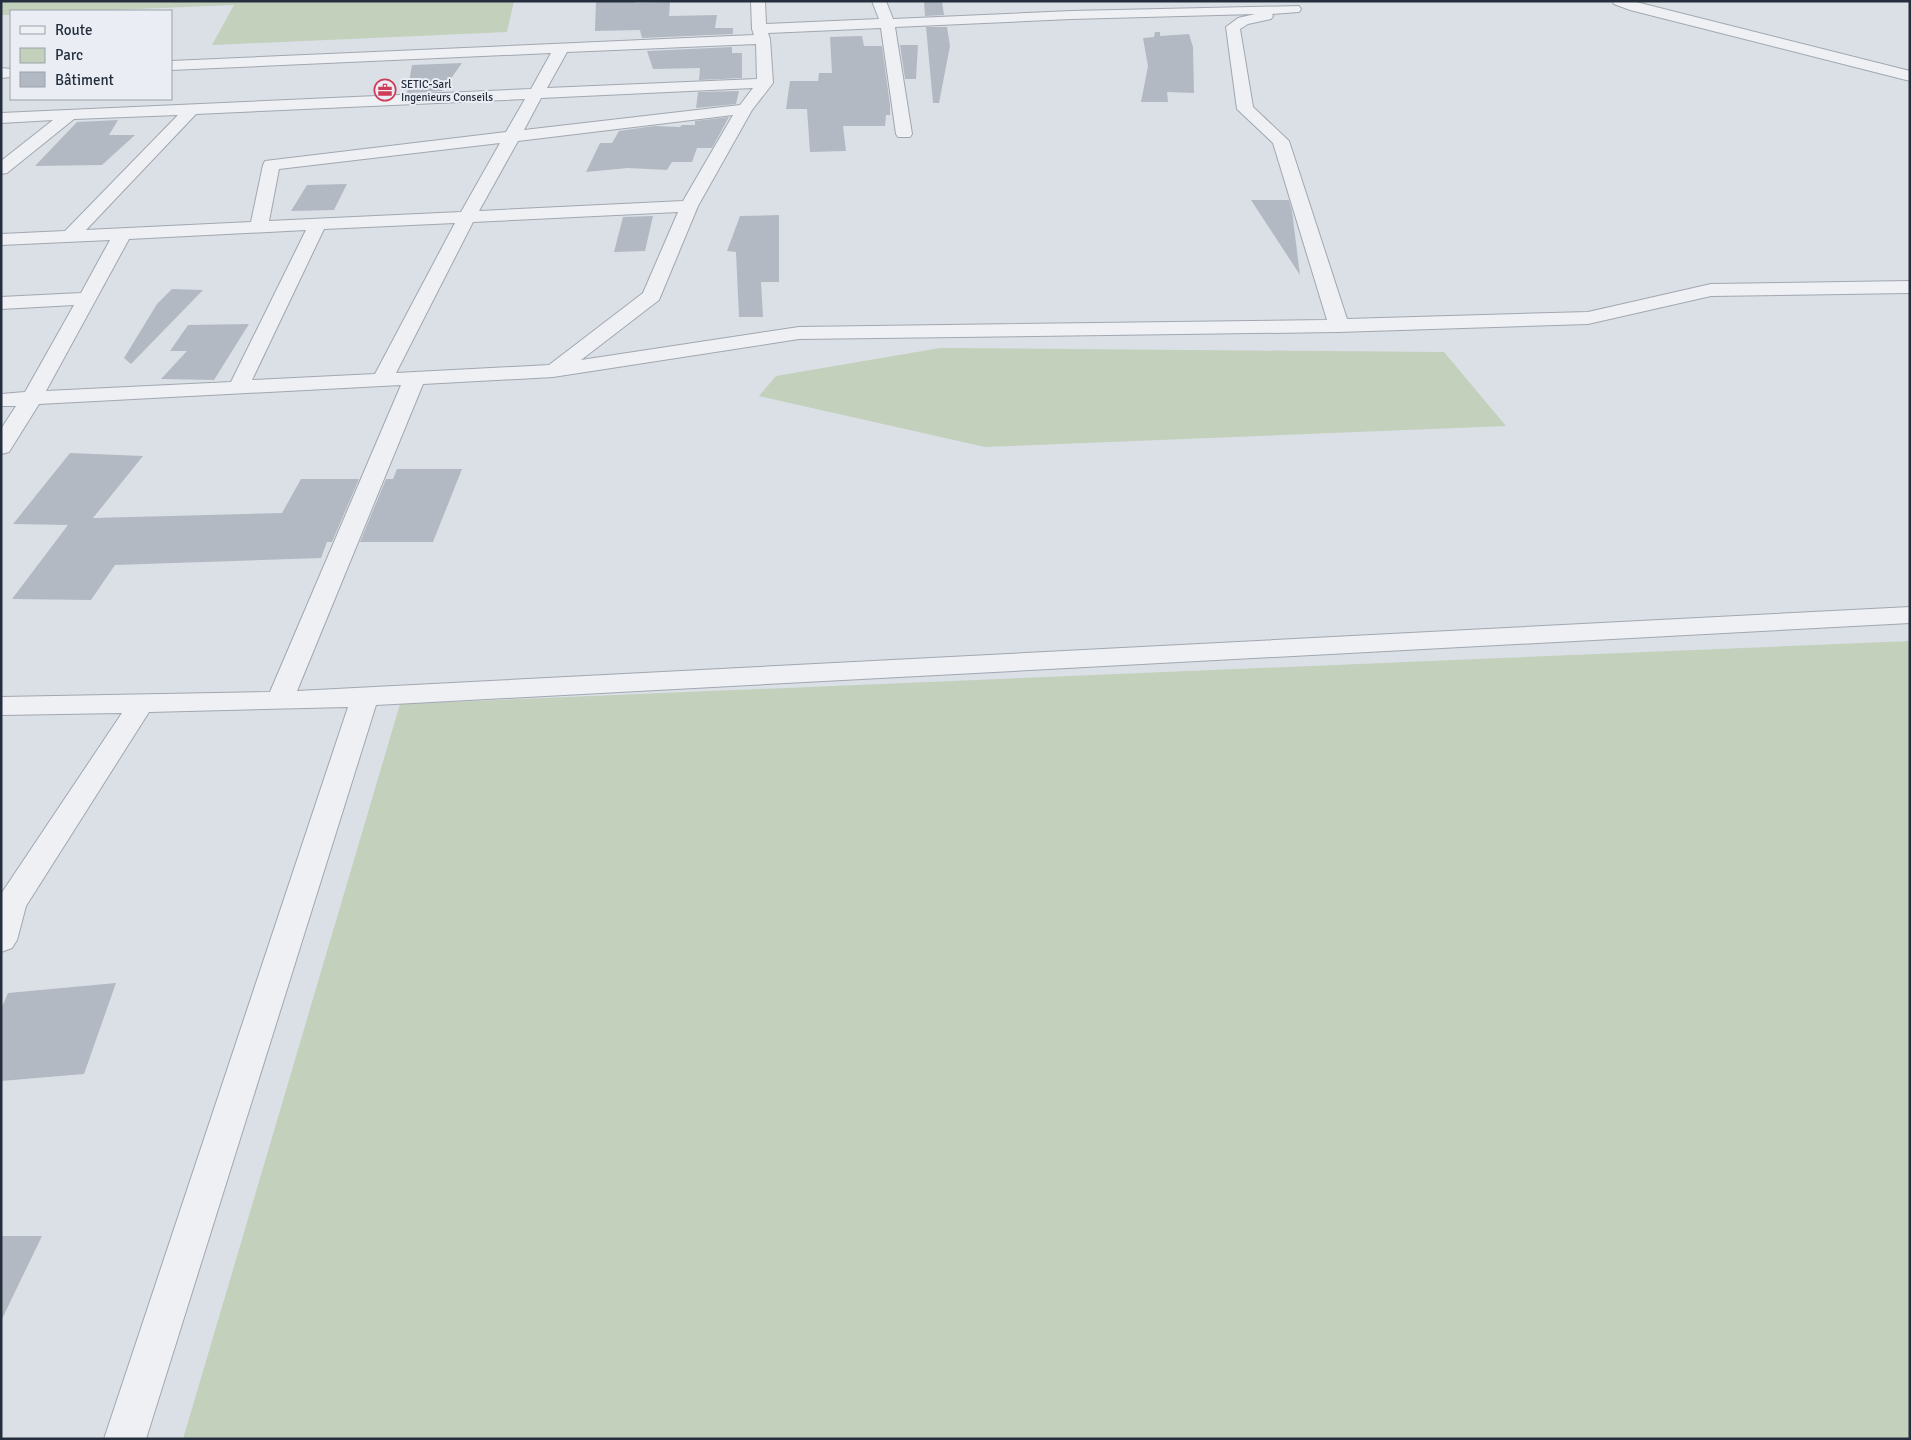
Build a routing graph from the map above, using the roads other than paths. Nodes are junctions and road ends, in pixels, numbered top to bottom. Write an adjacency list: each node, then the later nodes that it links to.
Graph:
1 (758, 1): 8 (street)
2 (879, 1): 7 (street)
3 (1065, 1): 6 (street)
4 (1619, 1): 11 (street)
5 (1291, 5): 6 (street); 31 (street)
6 (1071, 15): 7 (street)
7 (887, 23): 8 (street); 18 (street)
8 (761, 34): 9 (street); 12 (street)
9 (561, 49): 10 (street); 13 (street)
10 (172, 66)
11 (1910, 76)
12 (765, 83): 13 (street); 14 (street)
13 (536, 94): 15 (street); 19 (street)
14 (745, 109): 19 (street); 21 (street)
15 (192, 110): 16 (street); 26 (street)
16 (70, 115): 17 (street); 20 (street)
17 (1, 118)
18 (904, 134)
19 (512, 136): 22 (street); 24 (street)
20 (1, 169)
21 (689, 206): 22 (street); 32 (street)
22 (467, 217): 23 (street); 34 (street)
23 (318, 224): 24 (street); 35 (street)
24 (259, 227): 25 (street)
25 (123, 234): 26 (street); 29 (street)
26 (71, 236): 27 (street)
27 (1, 240)
28 (1910, 287): 31 (street)
29 (87, 298): 30 (street); 36 (street)
30 (1, 303)
31 (1338, 326): 32 (street)
32 (553, 371): 33 (street)
33 (416, 378): 34 (street); 41 (street)
34 (382, 380): 35 (street)
35 (238, 388): 36 (street)
36 (32, 398): 37 (street); 38 (street)
37 (1, 400)
38 (1, 447)
39 (1910, 615): 40 (street)
40 (365, 697): 41 (street); 45 (street)
41 (280, 701): 42 (street)
42 (141, 704): 43 (street); 44 (street)
43 (1, 706)
44 (1, 940)
45 (125, 1439)

